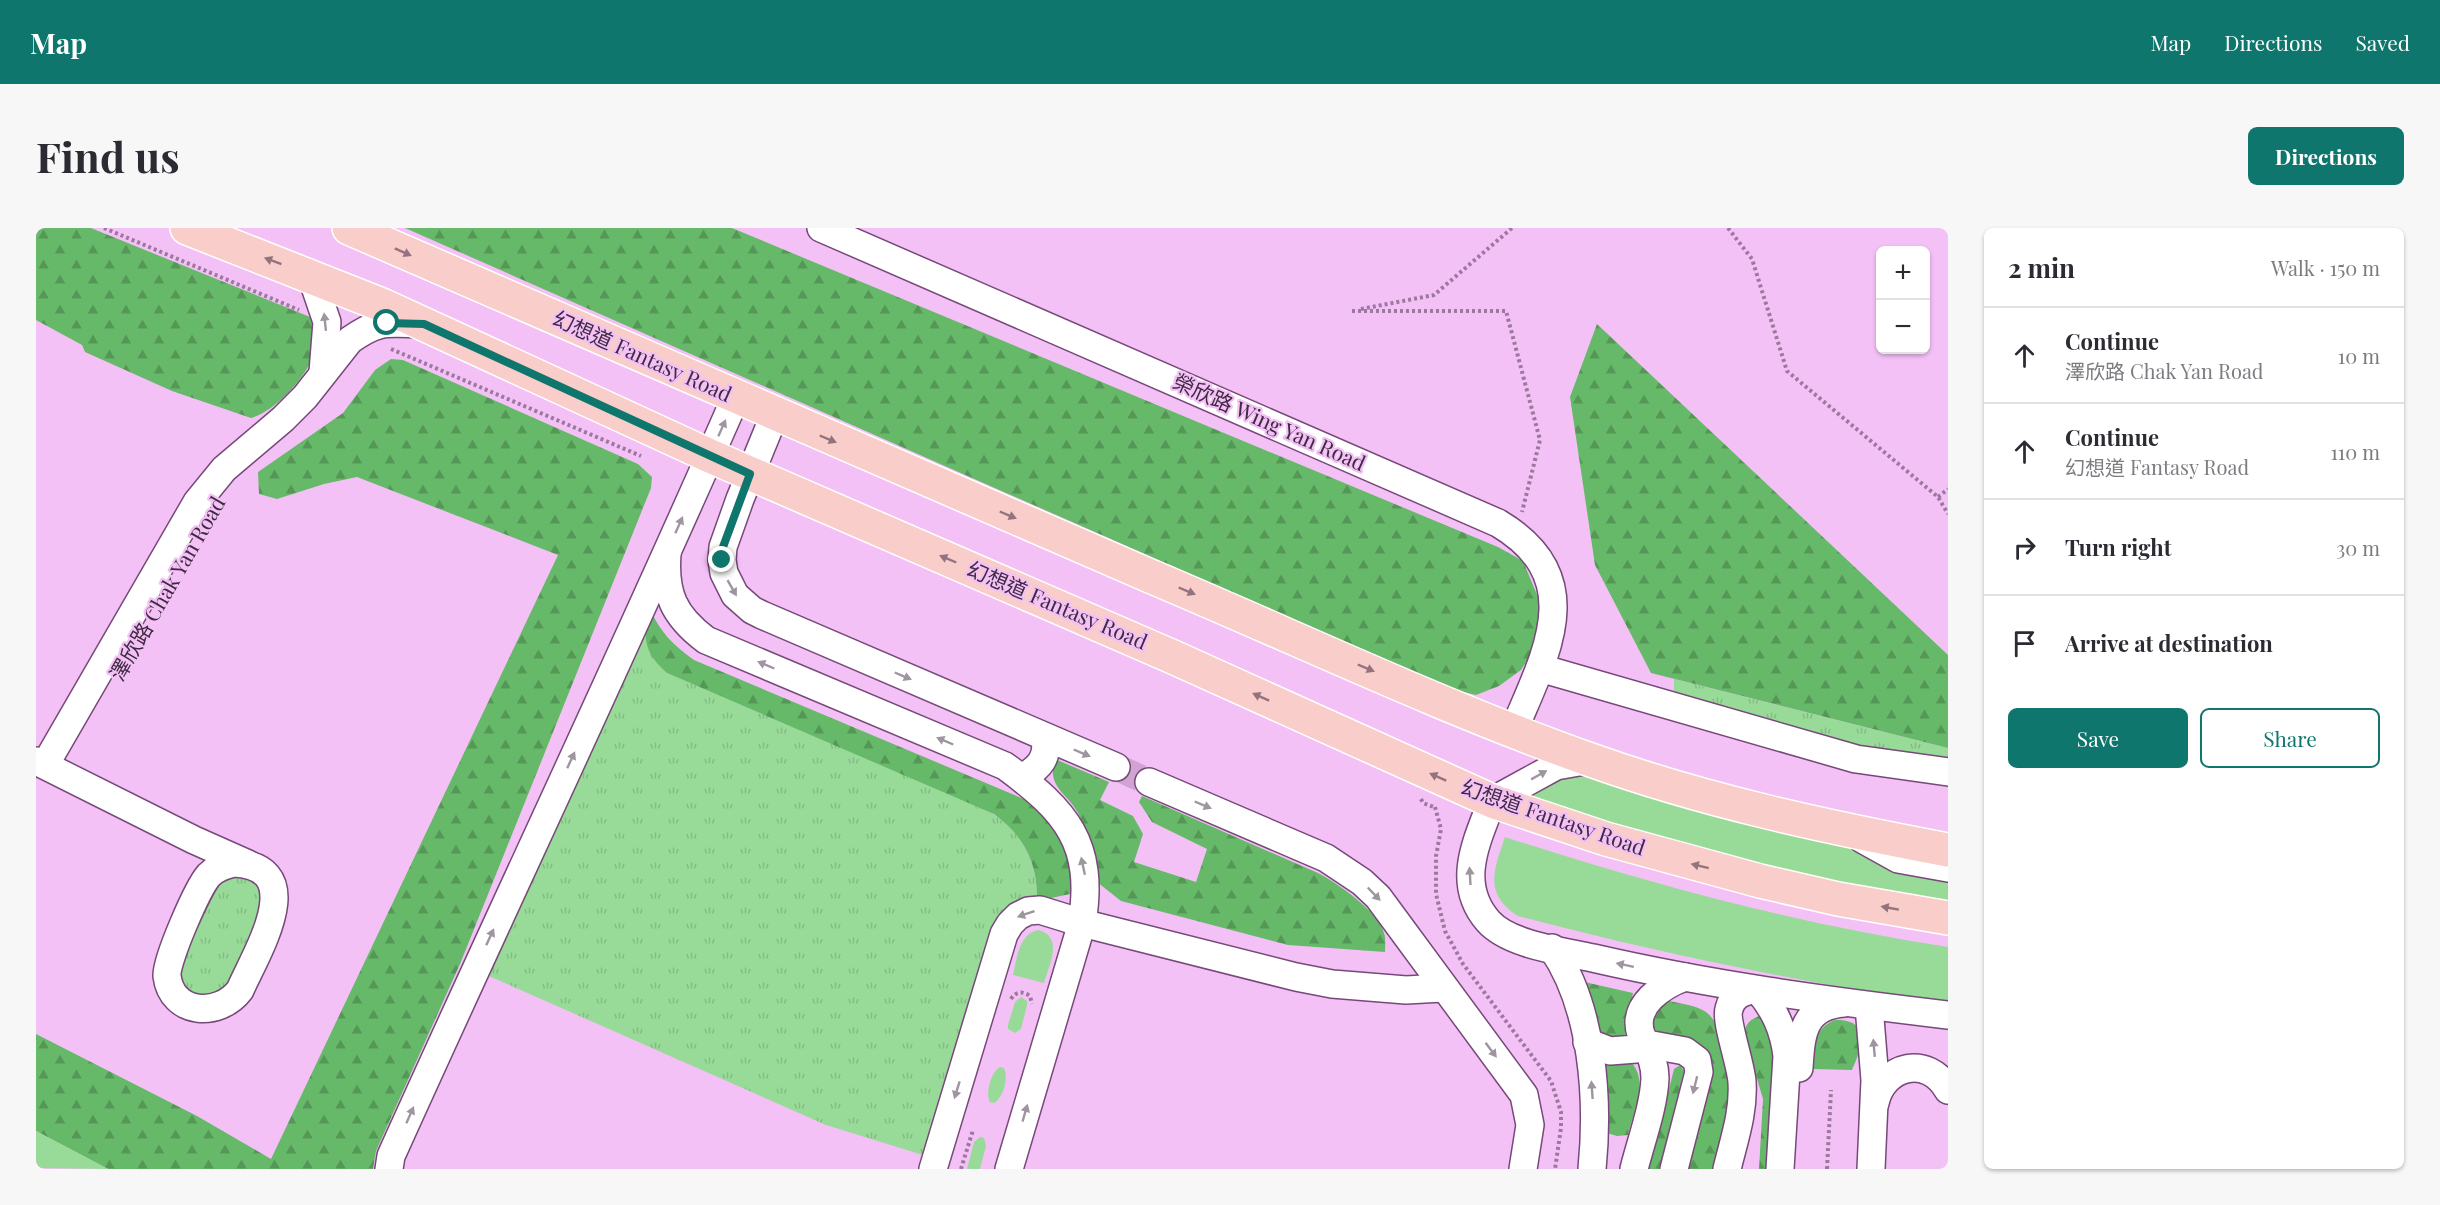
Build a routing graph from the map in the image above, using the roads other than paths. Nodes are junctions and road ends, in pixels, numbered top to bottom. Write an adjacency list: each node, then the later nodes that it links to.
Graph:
1 (187, 228): 4 (main road, 幻想道 Fantasy Road, one-way to 1)
2 (349, 228): 7 (main road, 幻想道 Fantasy Road, one-way to 7)
3 (821, 228): 12 (street, 榮欣路 Wing Yan Road)
4 (310, 275): 5 (main road, 幻想道 Fantasy Road); 6 (street, one-way to 4)
5 (424, 324): 6 (street, 澤欣路 Chak Yan Road); 9 (main road, 幻想道 Fantasy Road)
6 (323, 372): 16 (street, 澤欣路 Chak Yan Road)
7 (735, 399): 8 (main road, 幻想道 Fantasy Road); 9 (street, one-way to 7)
8 (774, 416): 10 (street); 13 (main road, 幻想道 Fantasy Road, one-way to 13)
9 (710, 456): 10 (main road, 幻想道 Fantasy Road); 11 (street, one-way to 9)
10 (750, 474): 14 (street, one-way to 14); 21 (main road, 幻想道 Fantasy Road, one-way to 10)
11 (666, 554): 19 (street, one-way to 11); 43 (street, one-way to 11)
12 (1540, 668): 13 (street, 榮欣路 Wing Yan Road); 18 (street)
13 (1514, 732): 15 (main road, 幻想道 Fantasy Road)
14 (1044, 737): 17 (street, one-way to 17); 19 (street)
15 (1590, 760): 21 (street, one-way to 15); 22 (main road, 幻想道 Fantasy Road)
16 (40, 763): 23 (street)
17 (1116, 767)
18 (1948, 772)
19 (1022, 778): 29 (street, one-way to 19)
20 (1149, 782): 32 (street, one-way to 32)
21 (1492, 801): 28 (main road, 幻想道 Fantasy Road, one-way to 21); 30 (street, one-way to 21)
22 (1848, 831): 24 (main road, 幻想道 Fantasy Road); 26 (street)
23 (194, 840): 25 (street); 27 (street)
24 (1948, 850)
25 (254, 866): 27 (street); 27 (street)
26 (1948, 868)
27 (201, 888)
28 (1948, 918)
29 (1082, 924): 32 (street); 44 (street, one-way to 44); 45 (street, one-way to 29)
30 (1552, 948): 31 (street, one-way to 30); 36 (street)
31 (1685, 977): 33 (street); 37 (street)
32 (1443, 988): 46 (street, one-way to 46)
33 (1758, 990): 34 (street); 42 (street); 52 (street)
34 (1857, 1004): 35 (street); 39 (street, one-way to 34); 53 (street)
35 (1948, 1015)
36 (1587, 1042): 37 (street); 41 (street, one-way to 36)
37 (1647, 1044): 40 (street); 49 (street, one-way to 49)
38 (1948, 1090): 39 (street)
39 (1875, 1104): 54 (street)
40 (1644, 1129): 41 (street); 48 (street)
41 (1594, 1130): 47 (street)
42 (1734, 1142): 50 (street); 51 (street)
43 (389, 1169)
44 (933, 1169)
45 (1009, 1169)
46 (1523, 1169)
47 (1592, 1169)
48 (1634, 1169)
49 (1674, 1169)
50 (1728, 1169)
51 (1740, 1169)
52 (1780, 1169)
53 (1794, 1169)
54 (1871, 1169)

